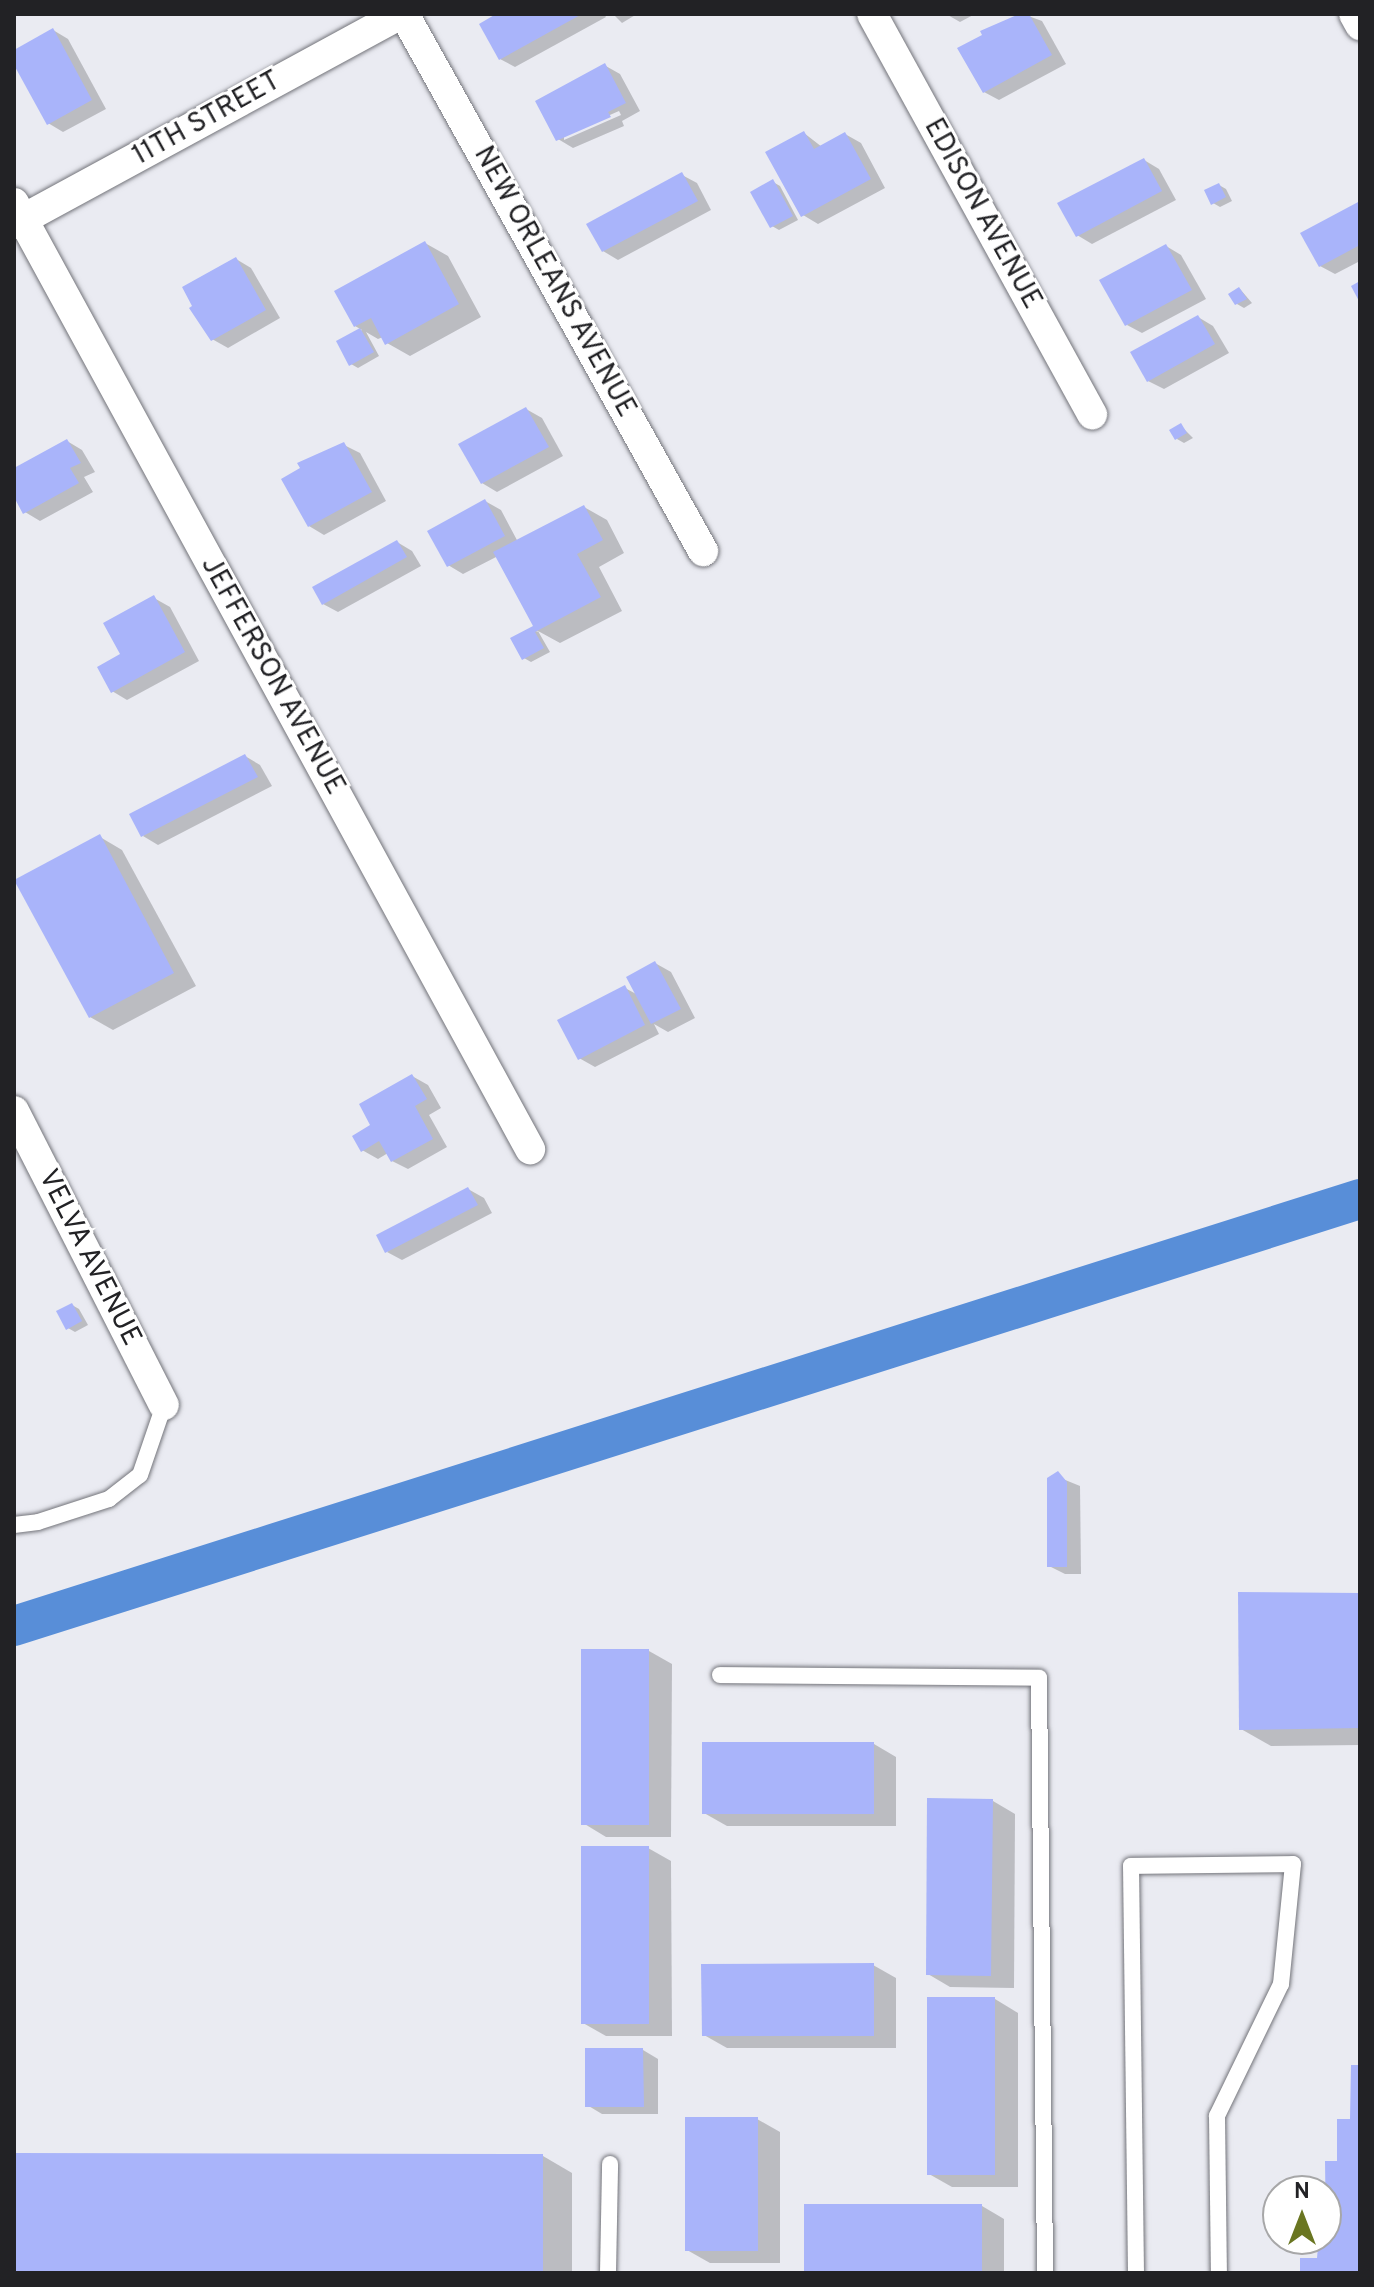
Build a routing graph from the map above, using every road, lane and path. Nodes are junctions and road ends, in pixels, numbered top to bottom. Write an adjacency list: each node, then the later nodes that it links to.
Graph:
1 (402, 14): 5 (street, 11TH STREET); 7 (street, NEW ORLEANS AVENUE)
2 (872, 14): 6 (street, EDISON AVENUE)
3 (1354, 14): 4 (street)
4 (1360, 25)
5 (17, 215): 9 (street, JEFFERSON AVENUE)
6 (1092, 414)
7 (703, 551)
8 (14, 1111): 10 (street, VELVA AVENUE)
9 (530, 1149)
10 (164, 1405): 11 (lane)
11 (14, 1525)
12 (720, 1675): 15 (lane)
13 (610, 2164): 14 (lane)
14 (608, 2273)
15 (1045, 2273)
16 (1136, 2273): 17 (lane)
17 (1219, 2273)

